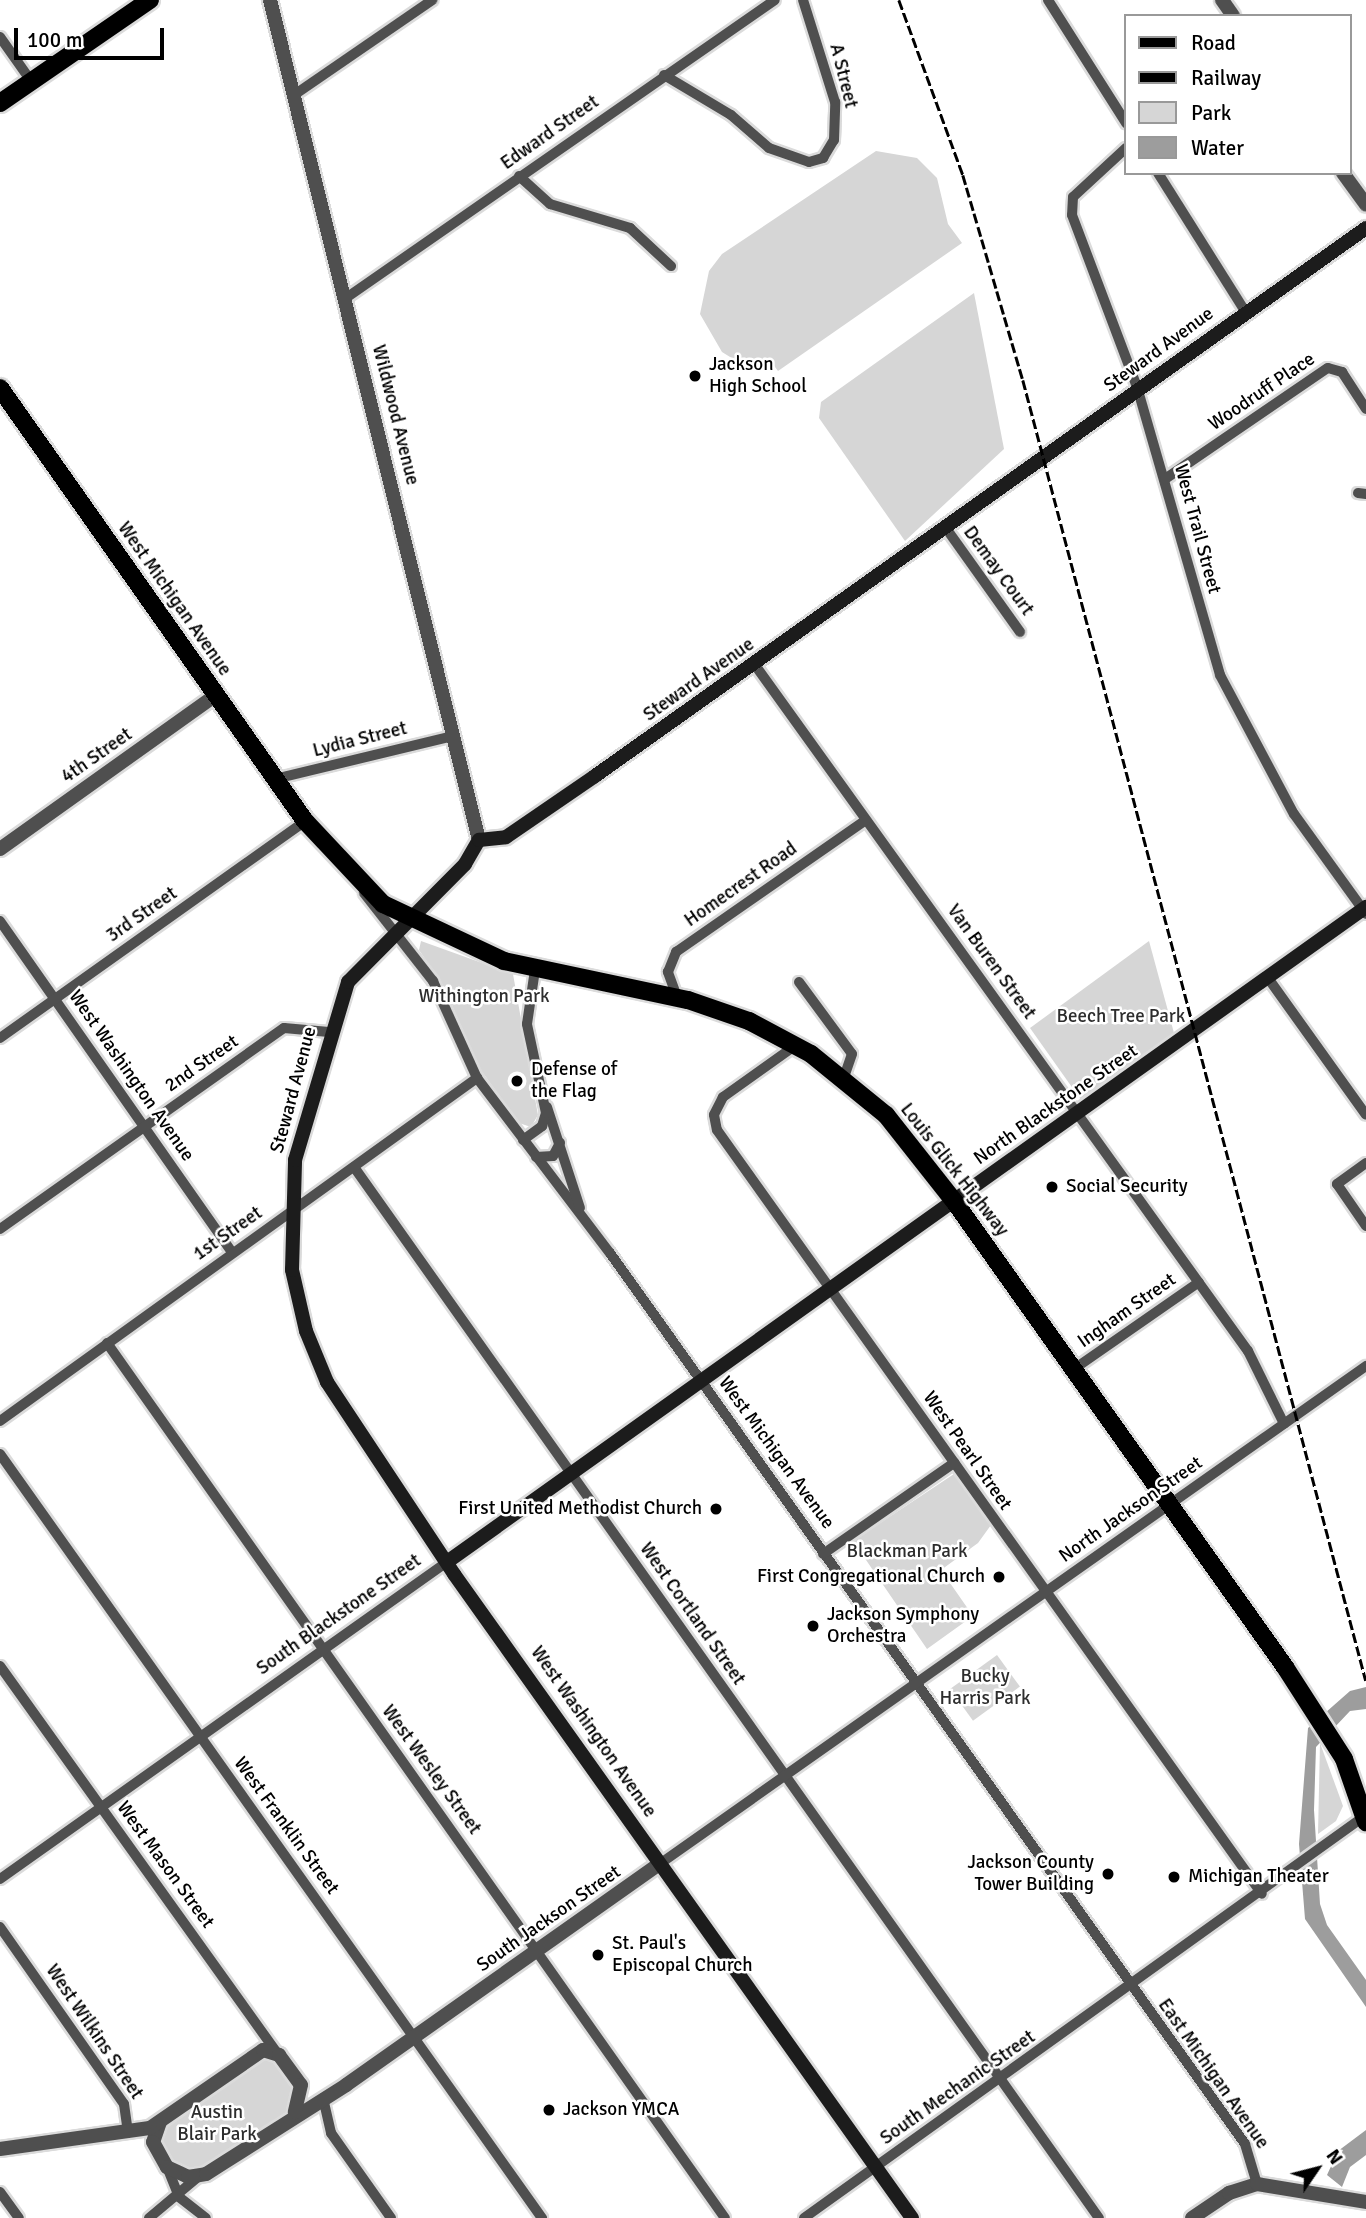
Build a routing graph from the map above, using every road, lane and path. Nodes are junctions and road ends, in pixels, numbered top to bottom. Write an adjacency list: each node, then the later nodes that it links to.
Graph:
1 (150, 0): 9 (main road)
2 (270, 0): 10 (street, Wildwood Avenue)
3 (432, 0): 10 (street)
4 (775, 0): 8 (street, Edward Street)
5 (803, 0): 8 (street, A Street)
6 (1048, 0): 12 (street)
7 (0, 37): 9 (street)
8 (664, 75): 16 (street, Edward Street)
9 (31, 81): 11 (main road)
10 (294, 95): 20 (street, Wildwood Avenue)
11 (0, 103)
12 (1124, 120)
13 (1124, 150): 22 (street, West Trail Street)
14 (1159, 175): 21 (street)
15 (1344, 175): 17 (street)
16 (519, 176): 19 (street); 20 (street, Edward Street)
17 (1366, 205)
18 (1366, 228): 21 (main road, Steward Avenue)
19 (671, 266)
20 (346, 298): 30 (street, Wildwood Avenue)
21 (1245, 312): 22 (main road, Steward Avenue)
22 (1137, 387): 25 (street, West Trail Street); 26 (main road, Steward Avenue)
23 (0, 388): 29 (main road, West Michigan Avenue)
24 (1366, 409): 25 (street, Woodruff Place)
25 (1165, 479): 37 (street, West Trail Street)
26 (948, 531): 27 (street, Demay Court); 28 (main road, Steward Avenue)
27 (1020, 632)
28 (755, 665): 32 (street, Van Buren Street); 34 (main road, Steward Avenue)
29 (216, 695): 31 (main road, West Michigan Avenue); 35 (street, 4th Street)
30 (453, 736): 31 (street, Lydia Street); 34 (street, Wildwood Avenue)
31 (275, 779): 33 (main road, West Michigan Avenue)
32 (866, 820): 44 (street, Homecrest Road); 52 (street, Van Buren Street)
33 (310, 827): 36 (main road, Louis Glick Highway); 45 (street, 3rd Street)
34 (479, 840): 38 (main road, Steward Avenue)
35 (0, 849)
36 (356, 881): 38 (main road, Louis Glick Highway); 40 (street, West Michigan Avenue)
37 (1365, 910): 42 (main road, North Blackstone Street)
38 (407, 920): 40 (main road, Steward Avenue); 41 (main road, Louis Glick Highway)
39 (0, 921): 45 (street, West Washington Avenue)
40 (393, 933): 46 (main road, Steward Avenue); 50 (street, West Michigan Avenue)
41 (535, 970): 44 (main road, Louis Glick Highway); 51 (street, West Michigan Avenue)
42 (1268, 978): 52 (main road, North Blackstone Street); 53 (street)
43 (799, 982): 49 (street)
44 (677, 997): 48 (main road, Louis Glick Highway)
45 (54, 999): 47 (street, 3rd Street); 54 (street, West Washington Avenue)
46 (329, 1032): 54 (street, 2nd Street); 61 (main road, Steward Avenue)
47 (0, 1038)
48 (796, 1045): 49 (main road, Louis Glick Highway); 67 (street, West Pearl Street)
49 (844, 1077): 60 (main road, Louis Glick Highway)
50 (477, 1078): 55 (street, West Michigan Avenue); 59 (street, 1st Street)
51 (546, 1104): 55 (street); 56 (street, West Michigan Avenue)
52 (1078, 1112): 60 (main road, North Blackstone Street); 66 (street, Van Buren Street)
53 (1366, 1115)
54 (144, 1127): 64 (street, 2nd Street); 65 (street, West Washington Avenue)
55 (523, 1140): 57 (street, West Michigan Avenue)
56 (560, 1140): 57 (street); 62 (street, West Michigan Avenue)
57 (536, 1157): 62 (street, West Michigan Avenue)
58 (1366, 1163): 63 (street)
59 (354, 1167): 61 (street, 1st Street); 77 (street, West Cortland Street)
60 (954, 1201): 67 (main road, North Blackstone Street); 71 (main road, Louis Glick Highway)
61 (289, 1213): 65 (street, 1st Street); 68 (main road, Steward Avenue)
62 (583, 1217): 72 (street, West Michigan Avenue)
63 (1366, 1226)
64 (0, 1229)
65 (232, 1252): 69 (street, 1st Street)
66 (1199, 1282): 71 (street, Ingham Street); 74 (street, Van Buren Street)
67 (831, 1289): 72 (main road, North Blackstone Street); 76 (street, West Pearl Street)
68 (299, 1309): 80 (main road, West Washington Avenue)
69 (107, 1343): 73 (street, 1st Street); 82 (street, West Wesley Street)
70 (1366, 1366): 74 (street, North Jackson Street)
71 (1074, 1368): 78 (main road, Louis Glick Highway)
72 (699, 1382): 77 (main road, South Blackstone Street); 79 (street, West Michigan Avenue)
73 (0, 1421)
74 (1284, 1424): 78 (street, North Jackson Street)
75 (0, 1454): 85 (street, West Franklin Street)
76 (954, 1463): 79 (street); 81 (street, West Pearl Street)
77 (570, 1474): 80 (main road, South Blackstone Street); 86 (street, West Cortland Street)
78 (1170, 1503): 81 (street, North Jackson Street); 88 (main road, Louis Glick Highway)
79 (823, 1554): 84 (street, West Michigan Avenue)
80 (447, 1562): 82 (street, South Blackstone Street); 89 (main road, West Washington Avenue)
81 (1046, 1591): 84 (street, North Jackson Street); 91 (street, West Pearl Street)
82 (324, 1650): 85 (street, South Blackstone Street); 93 (street, West Wesley Street)
83 (0, 1666): 87 (street, West Mason Street)
84 (917, 1683): 86 (street, South Jackson Street); 94 (street, West Michigan Avenue)
85 (201, 1737): 87 (street, South Blackstone Street); 96 (street, West Franklin Street)
86 (785, 1776): 89 (street, South Jackson Street); 99 (street, West Cortland Street)
87 (100, 1807): 90 (street, South Blackstone Street); 95 (street, West Mason Street)
88 (1366, 1818): 91 (street, South Mechanic Street)
89 (661, 1863): 93 (street, South Jackson Street); 108 (main road, West Washington Avenue)
90 (0, 1878)
91 (1262, 1894): 94 (street, South Mechanic Street)
92 (0, 1927): 104 (street, West Wilkins Street)
93 (538, 1950): 96 (street, South Jackson Street); 119 (street, West Wesley Street)
94 (1131, 1987): 99 (street, South Mechanic Street); 110 (street, East Michigan Avenue)
95 (261, 2033): 97 (street); 98 (street, West Mason Street)
96 (414, 2037): 101 (street, South Jackson Street); 118 (street, West Franklin Street)
97 (258, 2052): 98 (street); 103 (street)
98 (279, 2055): 100 (street, West Mason Street)
99 (1001, 2080): 108 (street, South Mechanic Street); 122 (street, West Cortland Street)
100 (301, 2085): 101 (street, West Mason Street); 102 (street)
101 (323, 2098): 102 (street, South Jackson Street); 117 (street)
102 (295, 2112): 109 (street, South Jackson Street)
103 (160, 2122): 104 (street); 106 (street)
104 (128, 2133): 105 (street); 106 (street)
105 (0, 2149)
106 (156, 2151): 107 (street)
107 (167, 2167): 109 (street); 112 (street)
108 (876, 2167): 120 (street, South Mechanic Street); 121 (main road, West Washington Avenue)
109 (198, 2177): 112 (street, South Jackson Street)
110 (1257, 2185): 113 (street); 123 (street)
111 (0, 2192): 114 (street)
112 (179, 2197): 115 (street, South Jackson Street); 116 (street)
113 (1366, 2202)
114 (19, 2218)
115 (149, 2218)
116 (206, 2218)
117 (391, 2218)
118 (542, 2218)
119 (725, 2218)
120 (804, 2218)
121 (912, 2218)
122 (1099, 2218)
123 (1192, 2218)

